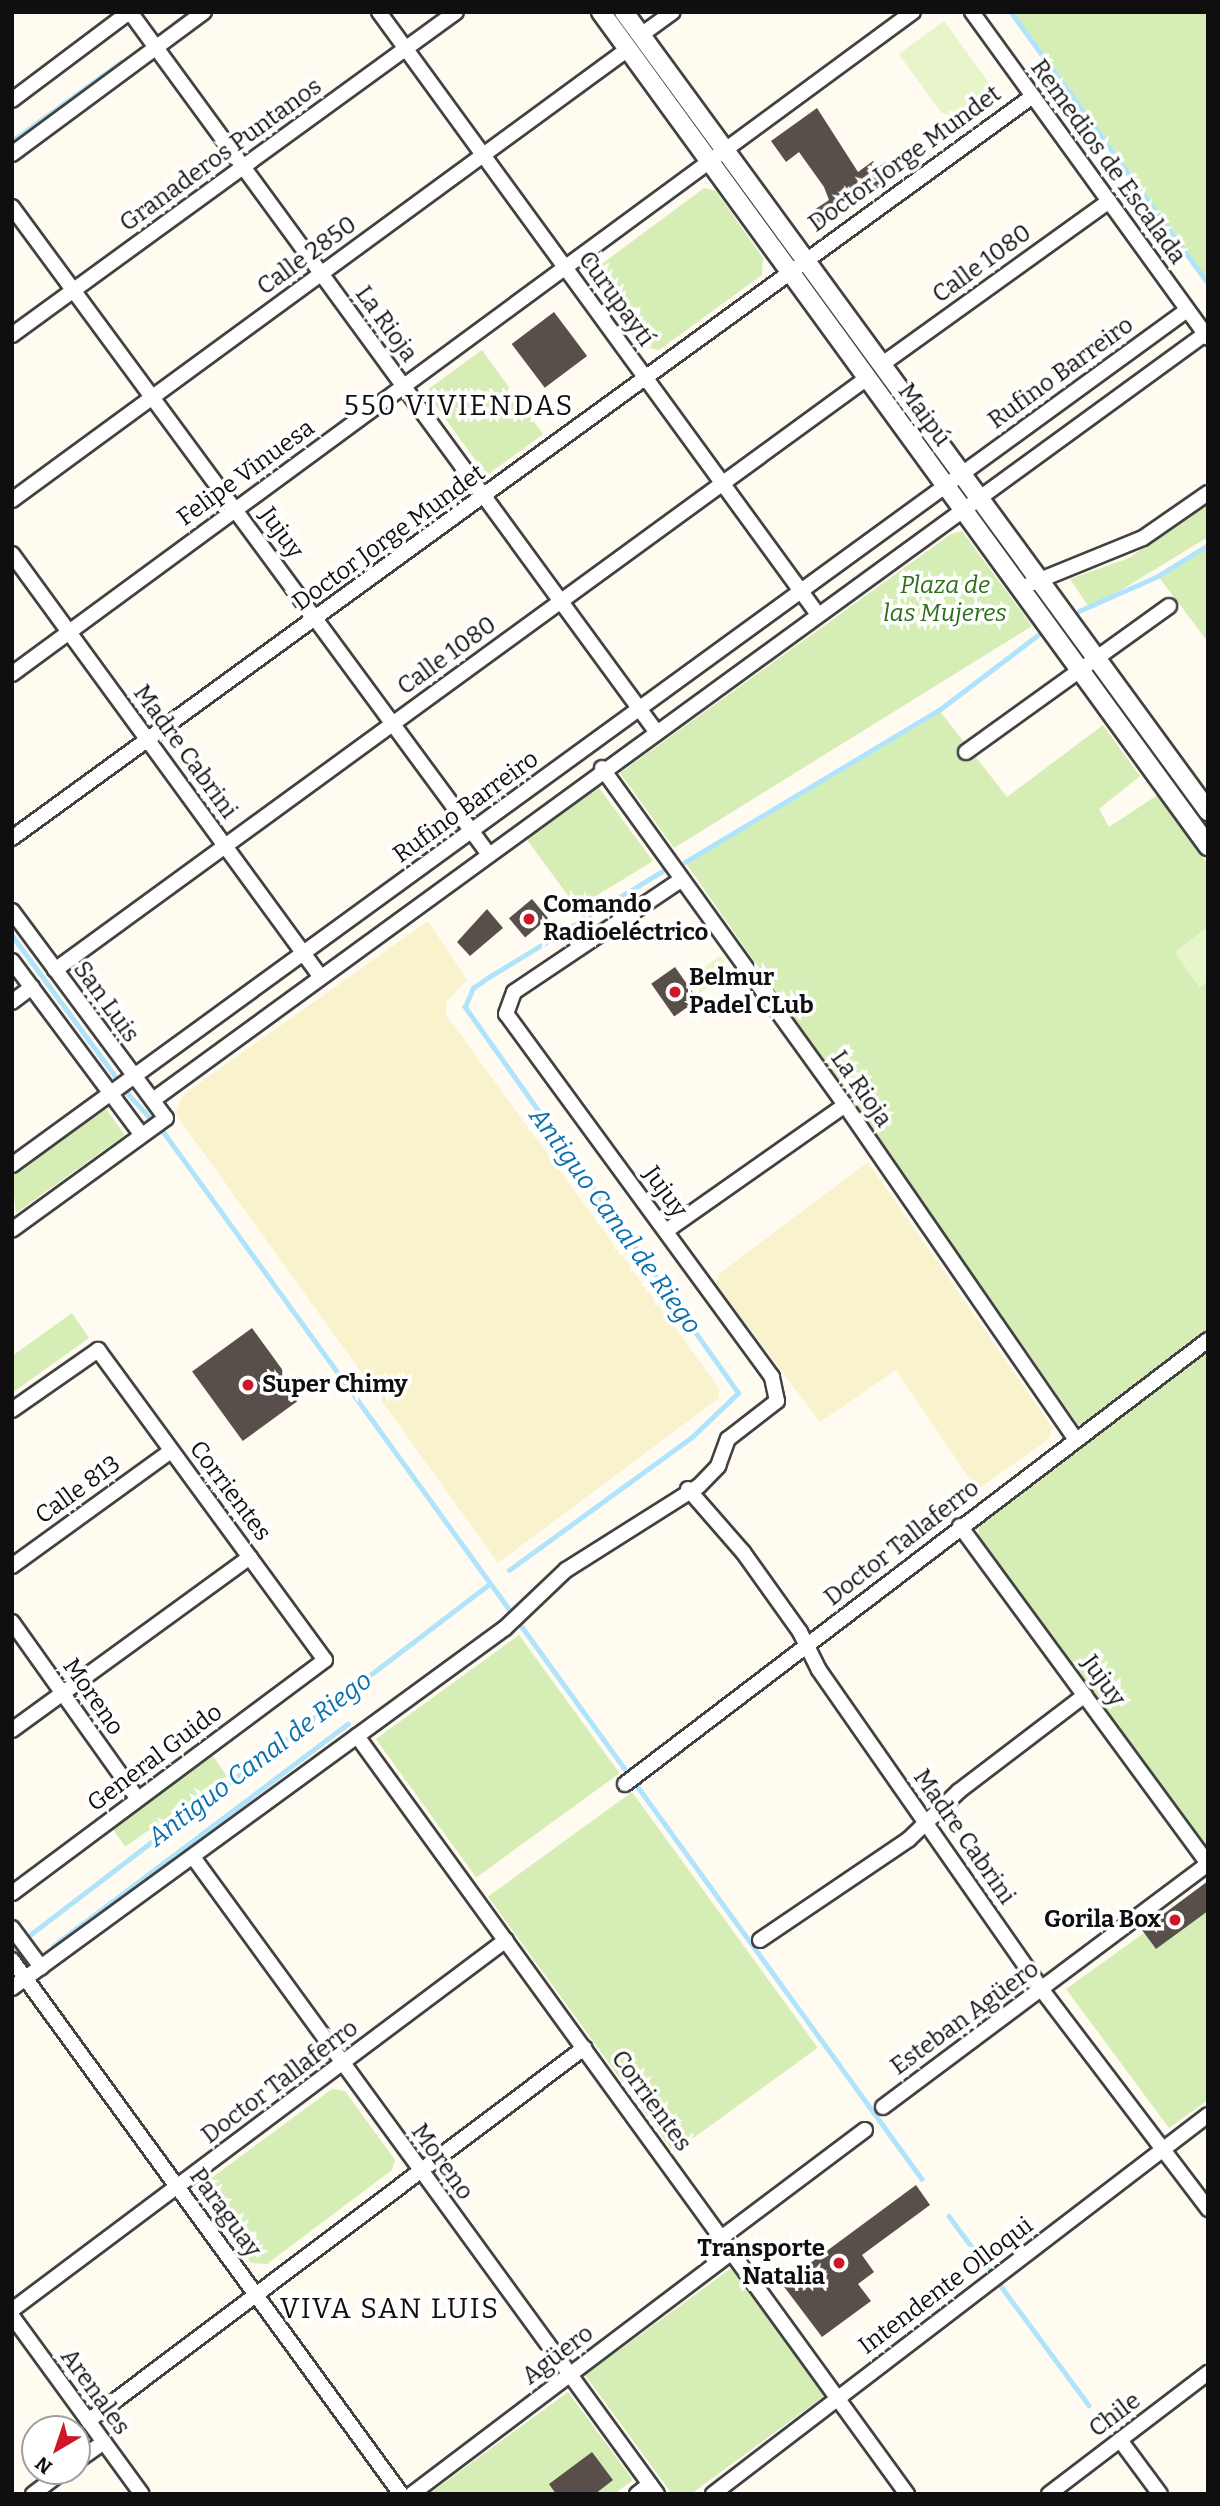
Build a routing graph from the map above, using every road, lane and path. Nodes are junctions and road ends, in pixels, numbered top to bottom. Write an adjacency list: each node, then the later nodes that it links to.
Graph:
1 (129, 12): 11 (street, La Rioja); 15 (street)
2 (204, 12): 11 (street)
3 (379, 12): 12 (street, Curupaytí)
4 (456, 12): 12 (street, Granaderos Puntanos)
5 (601, 12): 13 (street, Maipú)
6 (624, 12): 10 (street, Maipú)
7 (673, 12): 10 (street)
8 (913, 12): 18 (street, Felipe Vinuesa)
9 (972, 12): 14 (street, Remedios de Escalada)
10 (641, 35): 18 (street, Maipú)
11 (156, 48): 16 (street); 19 (street, La Rioja)
12 (405, 49): 17 (street, Curupaytí); 19 (street, Granaderos Puntanos)
13 (628, 49): 17 (street, Calle 2850); 18 (street, Maipú)
14 (1032, 96): 20 (street, Remedios de Escalada); 22 (street, Doctor Jorge Mundet)
15 (12, 100)
16 (12, 154)
17 (484, 155): 23 (street, Curupaytí); 24 (street, Calle 2850)
18 (718, 156): 22 (street, Maipú); 23 (street, Felipe Vinuesa)
19 (243, 167): 24 (street, La Rioja); 25 (street, Granaderos Puntanos)
20 (1109, 201): 26 (street, Remedios de Escalada); 29 (street, Calle 1080)
21 (12, 206): 25 (street, Jujuy)
22 (798, 266): 29 (street, Maipú); 30 (street, Maipú); 31 (street, Doctor Jorge Mundet)
23 (565, 267): 31 (street, Curupaytí); 32 (street, Felipe Vinuesa)
24 (321, 274): 32 (street, La Rioja); 33 (street, Calle 2850)
25 (73, 290): 27 (street, Granaderos Puntanos); 33 (street, Jujuy)
26 (1187, 310): 28 (street, Remedios de Escalada); 34 (street, Rufino Barreiro)
27 (12, 335)
28 (1206, 336): 38 (street, Rufino Barreiro)
29 (881, 365): 34 (street, Maipú)
30 (867, 377): 35 (street, Calle 1080); 36 (street, Maipú)
31 (645, 378): 35 (street, Curupaytí); 39 (street, Doctor Jorge Mundet)
32 (403, 386): 39 (street, La Rioja); 42 (street, Felipe Vinuesa)
33 (153, 398): 40 (street, Calle 2850); 42 (street, Jujuy)
34 (961, 474): 36 (street, Rufino Barreiro); 38 (street, Maipú)
35 (722, 483): 46 (street, Curupaytí); 47 (street, Calle 1080)
36 (945, 486): 41 (street, Maipú); 46 (street, Rufino Barreiro)
37 (1208, 493): 44 (street)
38 (978, 496): 41 (street, Rufino Barreiro); 44 (street, Maipú)
39 (485, 498): 47 (street, La Rioja); 50 (street, Doctor Jorge Mundet)
40 (12, 500)
41 (961, 509): 45 (street, Maipú); 49 (street, Rufino Barreiro)
42 (235, 510): 50 (street, Jujuy); 51 (street, Felipe Vinuesa)
43 (12, 554): 51 (street, Madre Cabrini)
44 (1039, 580): 45 (street); 52 (street, Maipú)
45 (1020, 590): 53 (street, Maipú)
46 (802, 591): 49 (street, Curupaytí); 55 (street, Rufino Barreiro)
47 (561, 601): 55 (street, La Rioja); 56 (street, Calle 1080)
48 (1169, 606): 52 (street)
49 (817, 613): 57 (street, Rufino Barreiro)
50 (316, 619): 56 (street, Jujuy); 58 (street, Doctor Jorge Mundet)
51 (69, 632): 54 (street, Felipe Vinuesa); 58 (street, Madre Cabrini)
52 (1095, 658): 53 (street); 61 (street, Maipú)
53 (1079, 669): 59 (street); 63 (street, Maipú)
54 (12, 674)
55 (640, 710): 57 (street, La Rioja); 62 (street, Rufino Barreiro)
56 (393, 724): 62 (street, Jujuy); 65 (street, Calle 1080)
57 (655, 730): 60 (street, Rufino Barreiro)
58 (147, 738): 64 (street, Doctor Jorge Mundet); 65 (street, Madre Cabrini)
59 (966, 752)
60 (602, 768): 66 (street, Rufino Barreiro); 67 (street, La Rioja)
61 (1208, 811)
62 (472, 832): 66 (street, Jujuy); 69 (street, Rufino Barreiro)
63 (1204, 834)
64 (12, 838)
65 (225, 846): 69 (street, Madre Cabrini); 71 (street, Calle 1080)
66 (487, 852): 72 (street, Rufino Barreiro)
67 (682, 879): 78 (street, La Rioja); 82 (street, Jujuy)
68 (12, 911): 71 (street, San Luis)
69 (303, 951): 72 (street, Madre Cabrini); 75 (street, Rufino Barreiro)
70 (12, 961): 73 (street, San Luis)
71 (55, 970): 75 (street, San Luis)
72 (320, 976): 77 (street, Rufino Barreiro)
73 (32, 987): 74 (street); 76 (street, San Luis)
74 (12, 1002)
75 (132, 1077): 76 (street, Rufino Barreiro); 77 (street, San Luis)
76 (110, 1093): 79 (street, San Luis); 80 (street, Rufino Barreiro)
77 (153, 1100): 79 (street, San Luis)
78 (845, 1105): 82 (street); 85 (street, La Rioja)
79 (141, 1134): 81 (street)
80 (12, 1165)
81 (12, 1230)
82 (666, 1231): 87 (street, Jujuy)
83 (1208, 1340): 85 (street, Doctor Tallaferro)
84 (12, 1410): 86 (street, Corrientes)
85 (1076, 1440): 88 (street, Doctor Tallaferro)
86 (171, 1451): 89 (street, Corrientes); 90 (street, Calle 813)
87 (688, 1489): 92 (street, Madre Cabrini); 97 (street)
88 (960, 1526): 92 (street, Doctor Tallaferro); 95 (street, Jujuy)
89 (250, 1557): 93 (street, Corrientes); 94 (street)
90 (12, 1566)
91 (12, 1622): 94 (street, Moreno)
92 (808, 1645): 98 (street, Doctor Tallaferro); 100 (street, Madre Cabrini)
93 (325, 1660): 99 (street, General Guido)
94 (63, 1693): 96 (street); 99 (street, Moreno)
95 (1085, 1695): 100 (street); 102 (street, Jujuy)
96 (12, 1730)
97 (356, 1736): 101 (street); 105 (street, Corrientes)
98 (625, 1784)
99 (137, 1798): 103 (street, General Guido)
100 (928, 1822): 106 (street); 111 (street, Madre Cabrini)
101 (193, 1857): 108 (street); 113 (street, Moreno)
102 (1208, 1864): 111 (street, Esteban Agüero)
103 (12, 1893)
104 (12, 1928): 108 (street)
105 (506, 1940): 112 (street, Corrientes); 113 (street, Doctor Tallaferro)
106 (760, 1940)
107 (12, 1960): 109 (street, Paraguay)
108 (41, 1967): 109 (street)
109 (25, 1978): 110 (street); 119 (street, Paraguay)
110 (12, 1989)
111 (1042, 1990): 114 (street, Esteban Agüero); 117 (street, Madre Cabrini)
112 (584, 2048): 118 (street); 121 (street, Corrientes)
113 (343, 2064): 118 (street, Moreno); 119 (street, Doctor Tallaferro)
114 (883, 2107)
115 (1208, 2115): 117 (street, Intendente Olloqui)
116 (865, 2130): 121 (street)
117 (1162, 2149): 120 (street, Madre Cabrini); 128 (street, Intendente Olloqui)
118 (420, 2171): 123 (street); 127 (street, Moreno)
119 (177, 2186): 123 (street, Paraguay); 124 (street, Doctor Tallaferro)
120 (1208, 2209)
121 (722, 2238): 122 (street, Corrientes)
122 (732, 2252): 127 (street, Agüero); 128 (street, Corrientes)
123 (256, 2294): 130 (street); 137 (street, Paraguay)
124 (12, 2310)
125 (12, 2316): 129 (street, Arenales)
126 (1208, 2373): 132 (street, Chile)
127 (570, 2375): 135 (street, Moreno); 138 (street, Agüero)
128 (837, 2398): 140 (street, Intendente Olloqui); 141 (street, Corrientes)
129 (84, 2415)
130 (91, 2419)
131 (91, 2425): 133 (street, Arenales)
132 (1120, 2440): 142 (street, Chile); 143 (street)
133 (104, 2442): 134 (street); 136 (street, Arenales)
134 (91, 2451)
135 (653, 2489): 139 (street)
136 (142, 2494)
137 (401, 2494)
138 (412, 2494)
139 (637, 2494)
140 (713, 2494)
141 (907, 2494)
142 (1049, 2494)
143 (1160, 2494)

